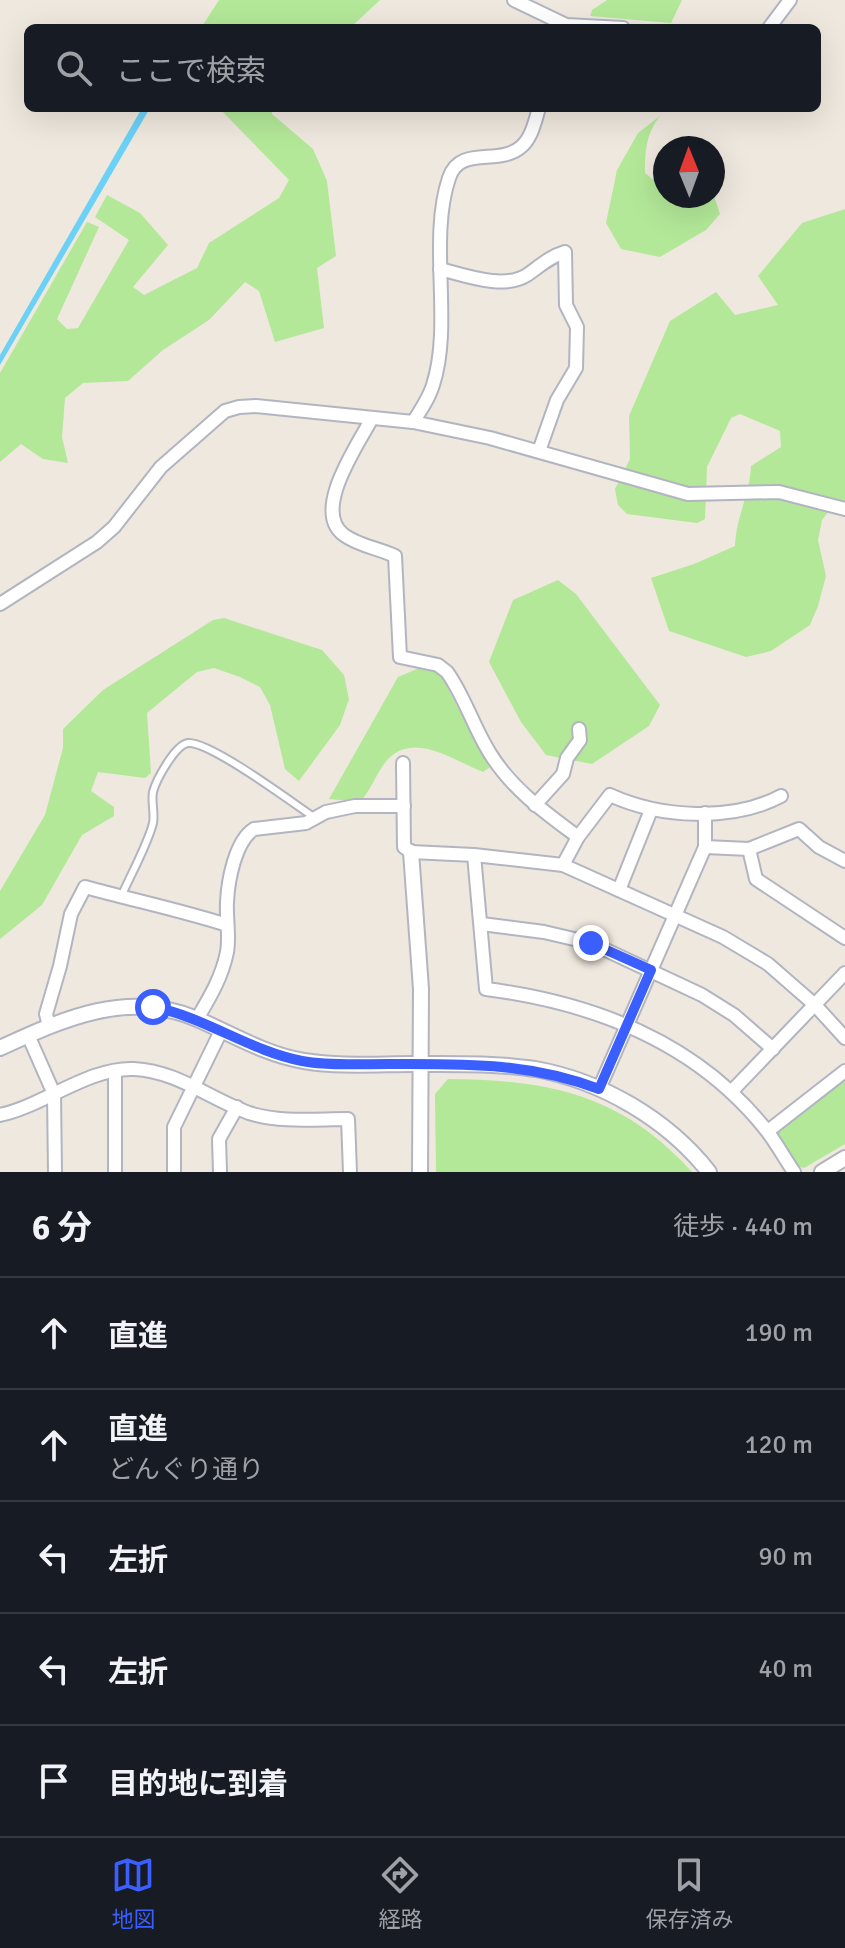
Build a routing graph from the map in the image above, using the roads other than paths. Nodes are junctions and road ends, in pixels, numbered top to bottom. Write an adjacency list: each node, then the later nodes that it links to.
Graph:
1 (514, 0): 3 (street)
2 (790, 0): 4 (street)
3 (560, 24)
4 (772, 24)
5 (538, 112): 6 (street)
6 (440, 269): 8 (street); 9 (street)
7 (372, 418): 8 (street); 11 (street); 15 (street)
8 (413, 422): 9 (street)
9 (539, 451): 10 (street)
10 (845, 509)
11 (0, 604)
12 (579, 729): 15 (street)
13 (403, 763): 16 (street)
14 (781, 796): 18 (street)
15 (535, 805): 20 (street)
16 (404, 806): 19 (street); 23 (street)
17 (651, 810): 18 (street); 20 (street); 27 (street)
18 (705, 813): 21 (street)
19 (315, 818): 28 (lane); 31 (street)
20 (578, 837): 26 (street)
21 (705, 847): 22 (street); 29 (street)
22 (749, 849): 25 (street); 32 (street)
23 (411, 852): 24 (street); 44 (street)
24 (474, 855): 26 (street); 30 (street)
25 (845, 861)
26 (563, 865): 27 (street)
27 (619, 890): 29 (street)
28 (121, 897): 31 (street); 38 (street)
29 (674, 915): 33 (street); 35 (street)
30 (482, 924): 33 (street); 37 (street)
31 (227, 925): 36 (street)
32 (845, 938)
33 (651, 970): 37 (street); 43 (street)
34 (845, 973): 35 (street)
35 (815, 1005): 41 (street); 43 (street)
36 (197, 1019): 38 (street); 39 (street)
37 (627, 1025): 48 (street); 49 (street)
38 (49, 1026): 40 (street)
39 (221, 1031): 44 (street); 47 (street)
40 (28, 1035): 42 (street); 50 (street)
41 (845, 1038)
42 (0, 1048)
43 (773, 1049): 49 (street)
44 (420, 1064): 48 (street); 60 (street)
45 (845, 1071): 53 (street)
46 (115, 1072): 47 (street); 50 (street); 56 (street)
47 (194, 1087): 51 (street); 57 (street)
48 (599, 1089): 61 (street)
49 (731, 1092): 53 (street)
50 (54, 1094): 52 (street); 55 (street)
51 (237, 1107): 58 (street); 59 (street)
52 (0, 1115)
53 (768, 1131): 62 (street)
54 (845, 1158): 63 (street)
55 (55, 1172)
56 (115, 1172)
57 (174, 1172)
58 (220, 1172)
59 (350, 1172)
60 (420, 1172)
61 (709, 1172)
62 (794, 1172)
63 (822, 1172)

